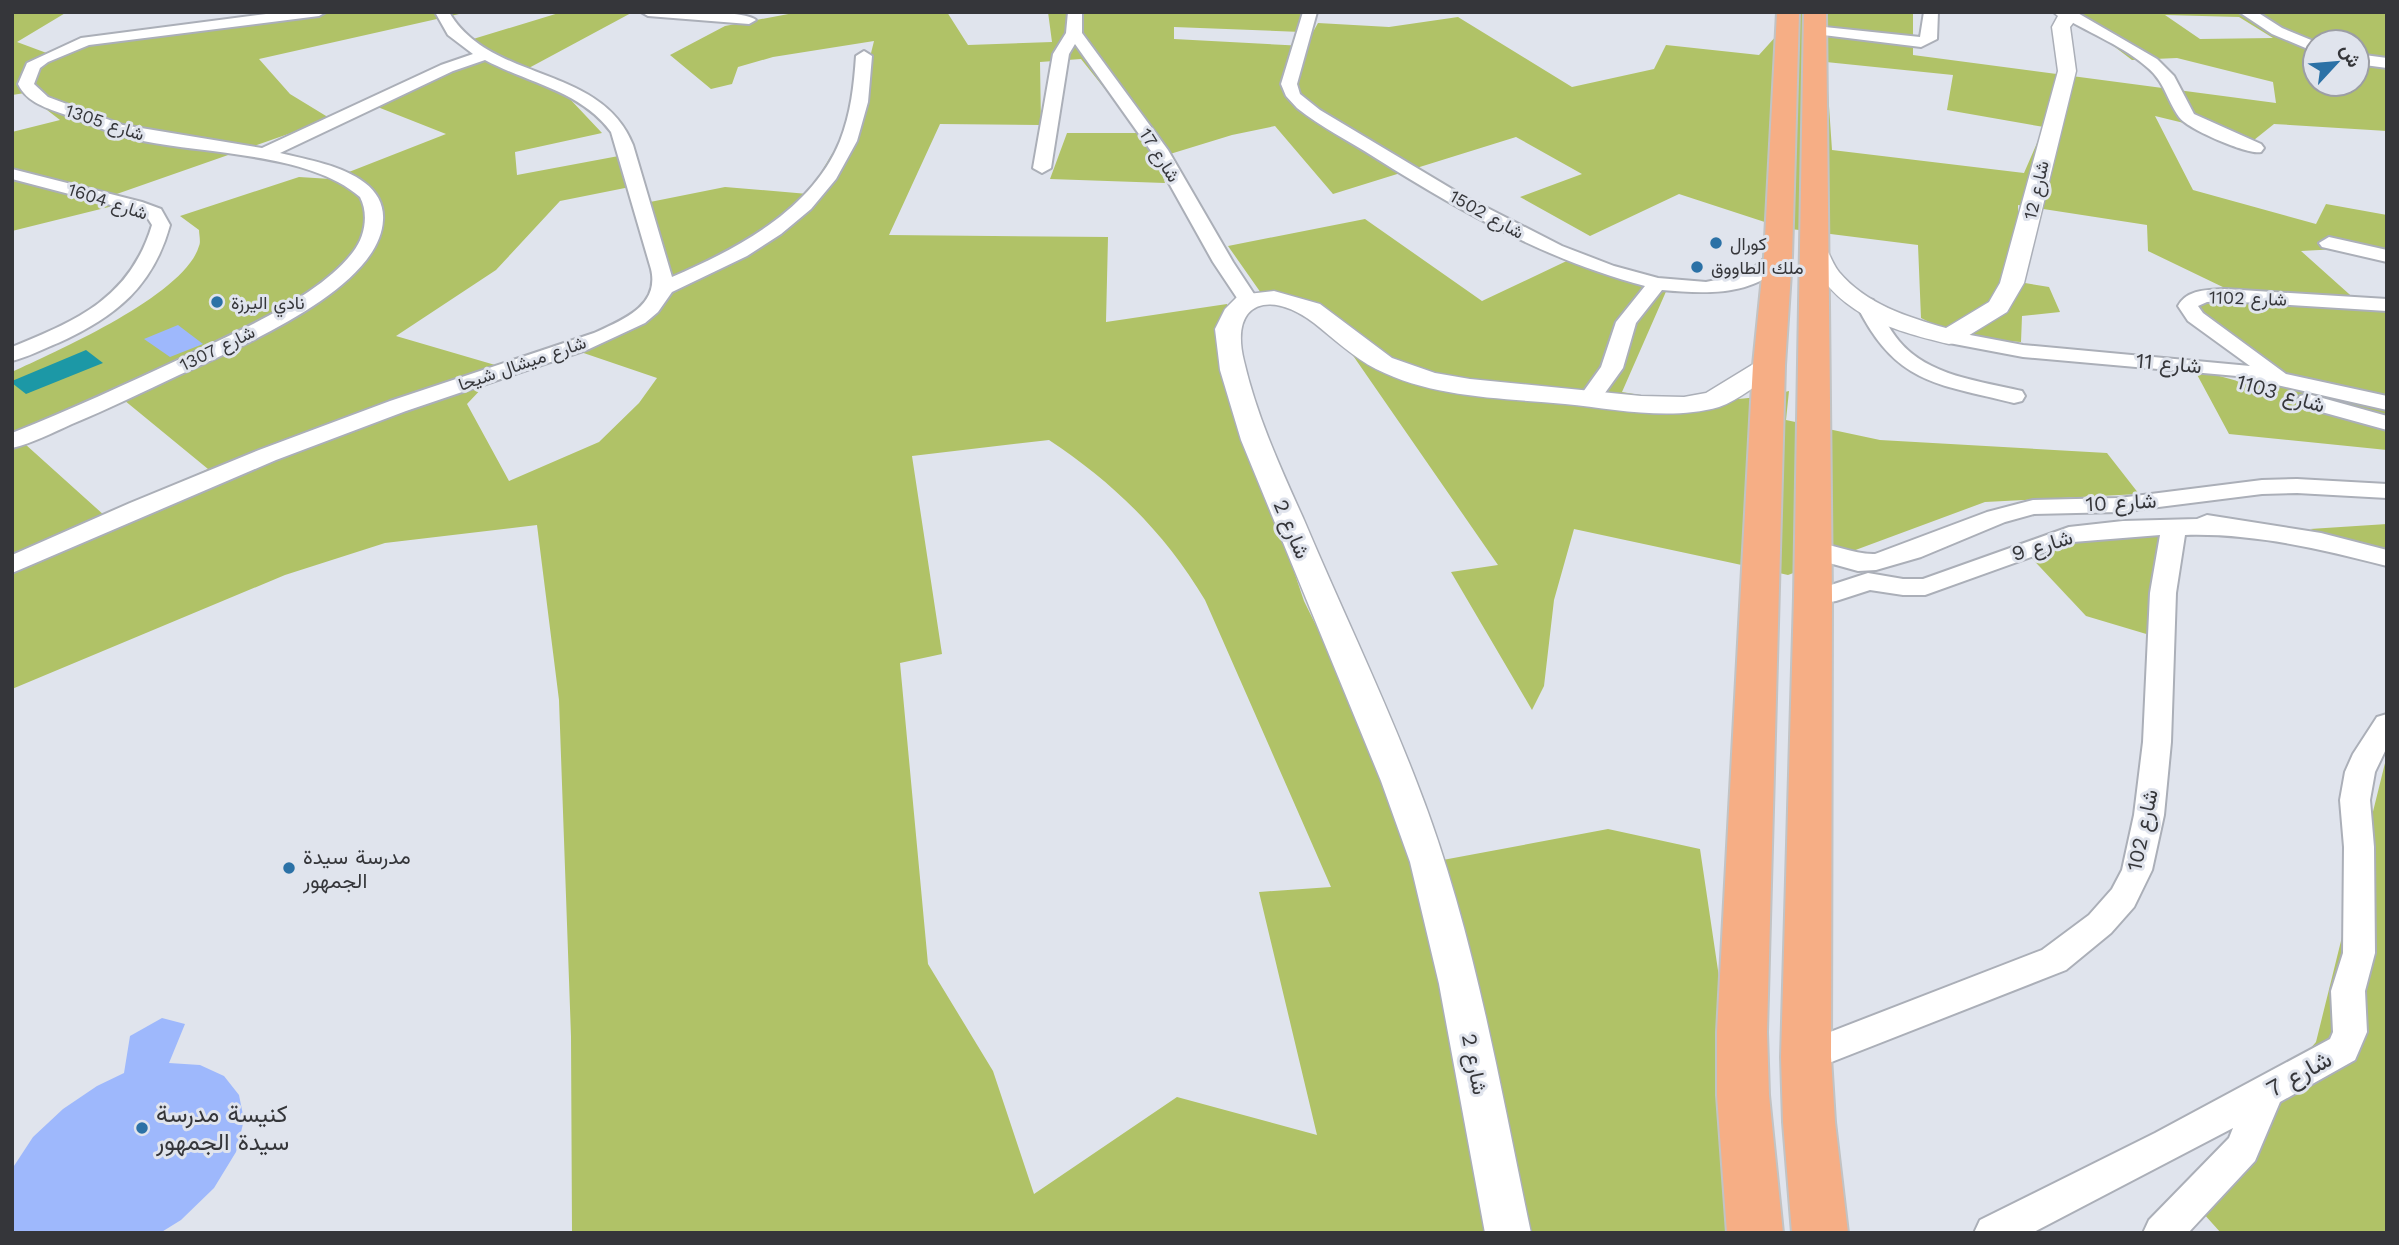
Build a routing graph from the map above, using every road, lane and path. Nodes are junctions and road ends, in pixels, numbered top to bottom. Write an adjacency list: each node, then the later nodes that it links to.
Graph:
1 (319, 12): 16 (street, شارع 1305)
2 (442, 12): 13 (street)
3 (648, 12): 10 (street)
4 (1075, 12): 11 (street)
5 (1310, 12): 23 (street, شارع 1502)
6 (1931, 12): 9 (street)
7 (2246, 12): 12 (street)
8 (2066, 14): 15 (street); 28 (street, شارع 12)
9 (1813, 19): 20 (highway); 22 (highway)
10 (749, 20)
11 (1074, 33): 17 (street); 25 (street, شارع 17)
12 (2301, 41)
13 (485, 55): 16 (street); 24 (street)
14 (864, 56): 24 (street)
15 (2255, 148)
16 (264, 154): 39 (street, شارع 1307)
17 (1042, 168)
18 (12, 174): 29 (street, شارع 1604)
19 (2329, 243): 21 (street)
20 (1815, 248): 26 (street); 44 (highway)
21 (2387, 256)
22 (1778, 257): 23 (street, شارع 1502); 31 (highway)
23 (1657, 284): 34 (street)
24 (663, 288): 46 (street, شارع ميشال شيحا)
25 (1248, 300): 34 (street); 52 (street, شارع 2)
26 (1866, 304): 28 (street); 33 (street)
27 (2387, 305): 32 (street, شارع 1102)
28 (1949, 337): 30 (street, شارع 11)
29 (12, 355)
30 (2175, 363): 32 (street, شارع 11); 38 (street, شارع 1103)
31 (1769, 365): 35 (street); 37 (highway)
32 (2278, 377): 36 (street, شارع 11)
33 (2014, 396)
34 (1589, 399): 35 (street)
35 (1714, 400): 37 (street)
36 (2387, 403)
37 (1767, 415): 53 (highway)
38 (2387, 423)
39 (12, 441)
40 (2387, 491): 41 (street, شارع 10)
41 (2119, 505): 42 (street); 47 (street, شارع 10)
42 (2223, 526): 43 (street, شارع 9); 45 (street, شارع 9)
43 (2174, 528): 47 (street, شارع 9); 50 (street, شارع 102)
44 (1813, 550): 47 (street, شارع 9); 48 (highway)
45 (2387, 558)
46 (12, 565)
47 (1866, 573): 48 (street, شارع 10)
48 (1813, 597): 50 (highway)
49 (2387, 724): 51 (street, شارع 7)
50 (1806, 1057): 54 (highway)
51 (2266, 1092): 55 (street, شارع 7); 56 (street)
52 (1508, 1233)
53 (1755, 1233)
54 (1820, 1233)
55 (1993, 1233)
56 (2162, 1233)

